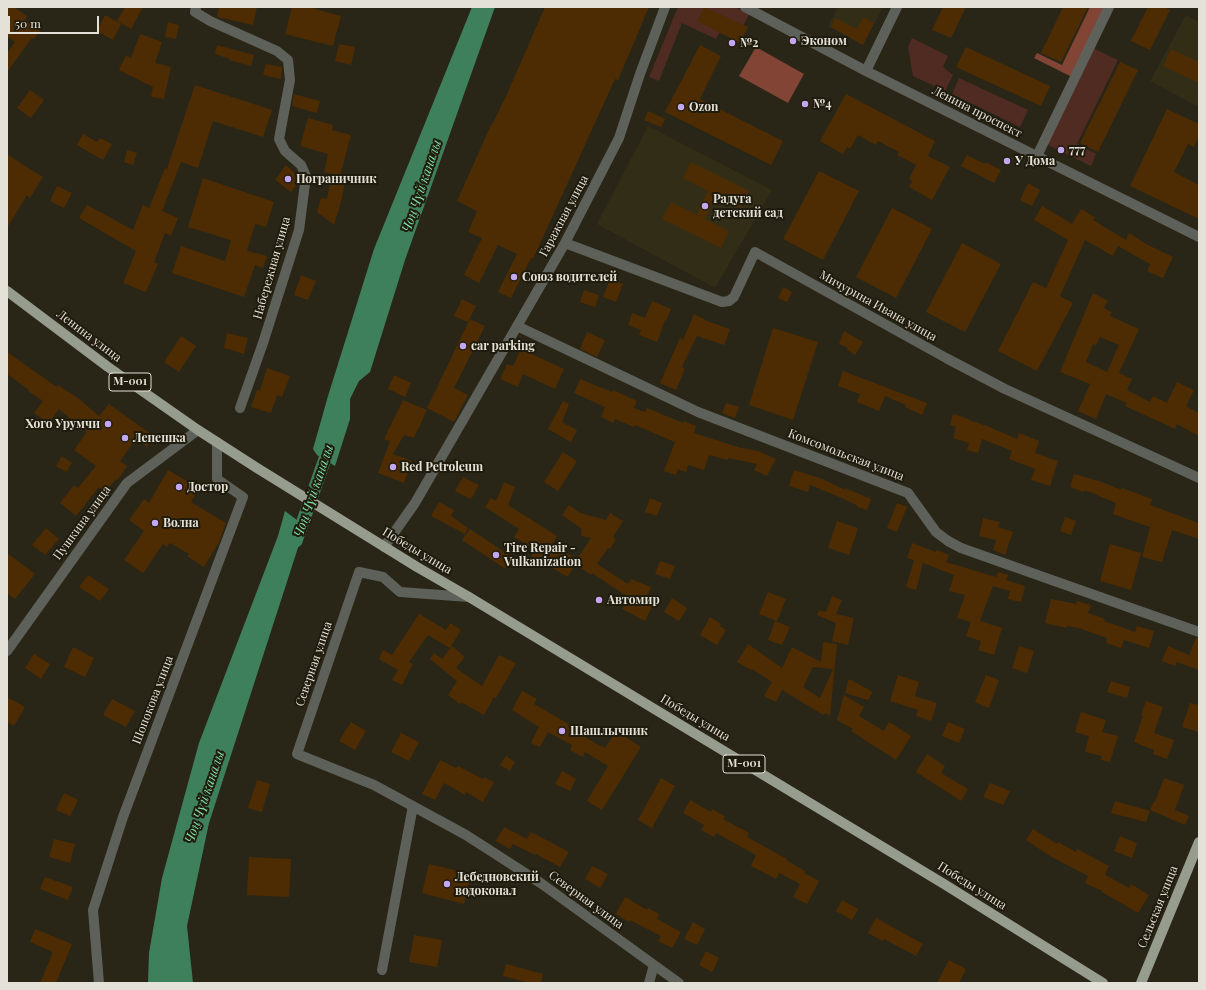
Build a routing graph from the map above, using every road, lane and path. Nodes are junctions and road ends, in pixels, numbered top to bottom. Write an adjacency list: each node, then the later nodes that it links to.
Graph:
1 (665, 7): 9 (street, Гаражная улица)
2 (745, 7): 6 (street, Ленина проспект)
3 (897, 7): 6 (street)
4 (1109, 7): 7 (street)
5 (192, 9): 12 (street, Набережная улица)
6 (866, 71): 7 (street, Ленина проспект)
7 (1037, 156): 8 (street, Ленина проспект)
8 (1199, 237)
9 (565, 243): 11 (street, Гаражная улица); 15 (street, Мичурина Ивана улица)
10 (7, 291): 13 (main road, Ленина улица / М-001)
11 (517, 326): 17 (street, Гаражная улица); 19 (street, Комсомольская улица)
12 (240, 408)
13 (198, 430): 14 (main road, Ленина улица / М-001); 20 (street, Пушкина улица)
14 (217, 442): 16 (main road, Ленина улица / М-001); 25 (street, Шопокова улица)
15 (1199, 478)
16 (353, 528): 17 (main road, Победы улица / М-001)
17 (384, 547): 18 (main road, Победы улица / М-001)
18 (469, 597): 21 (street, Северная улица); 28 (main road, Победы улица / М-001)
19 (1199, 632)
20 (7, 651)
21 (413, 806): 23 (street, Северная улица); 24 (street)
22 (1199, 842): 29 (main road, Сельская улица)
23 (654, 965): 26 (street); 27 (street, Северная улица)
24 (382, 970)
25 (99, 983)
26 (649, 983)
27 (678, 983)
28 (1103, 983)
29 (1141, 983)

